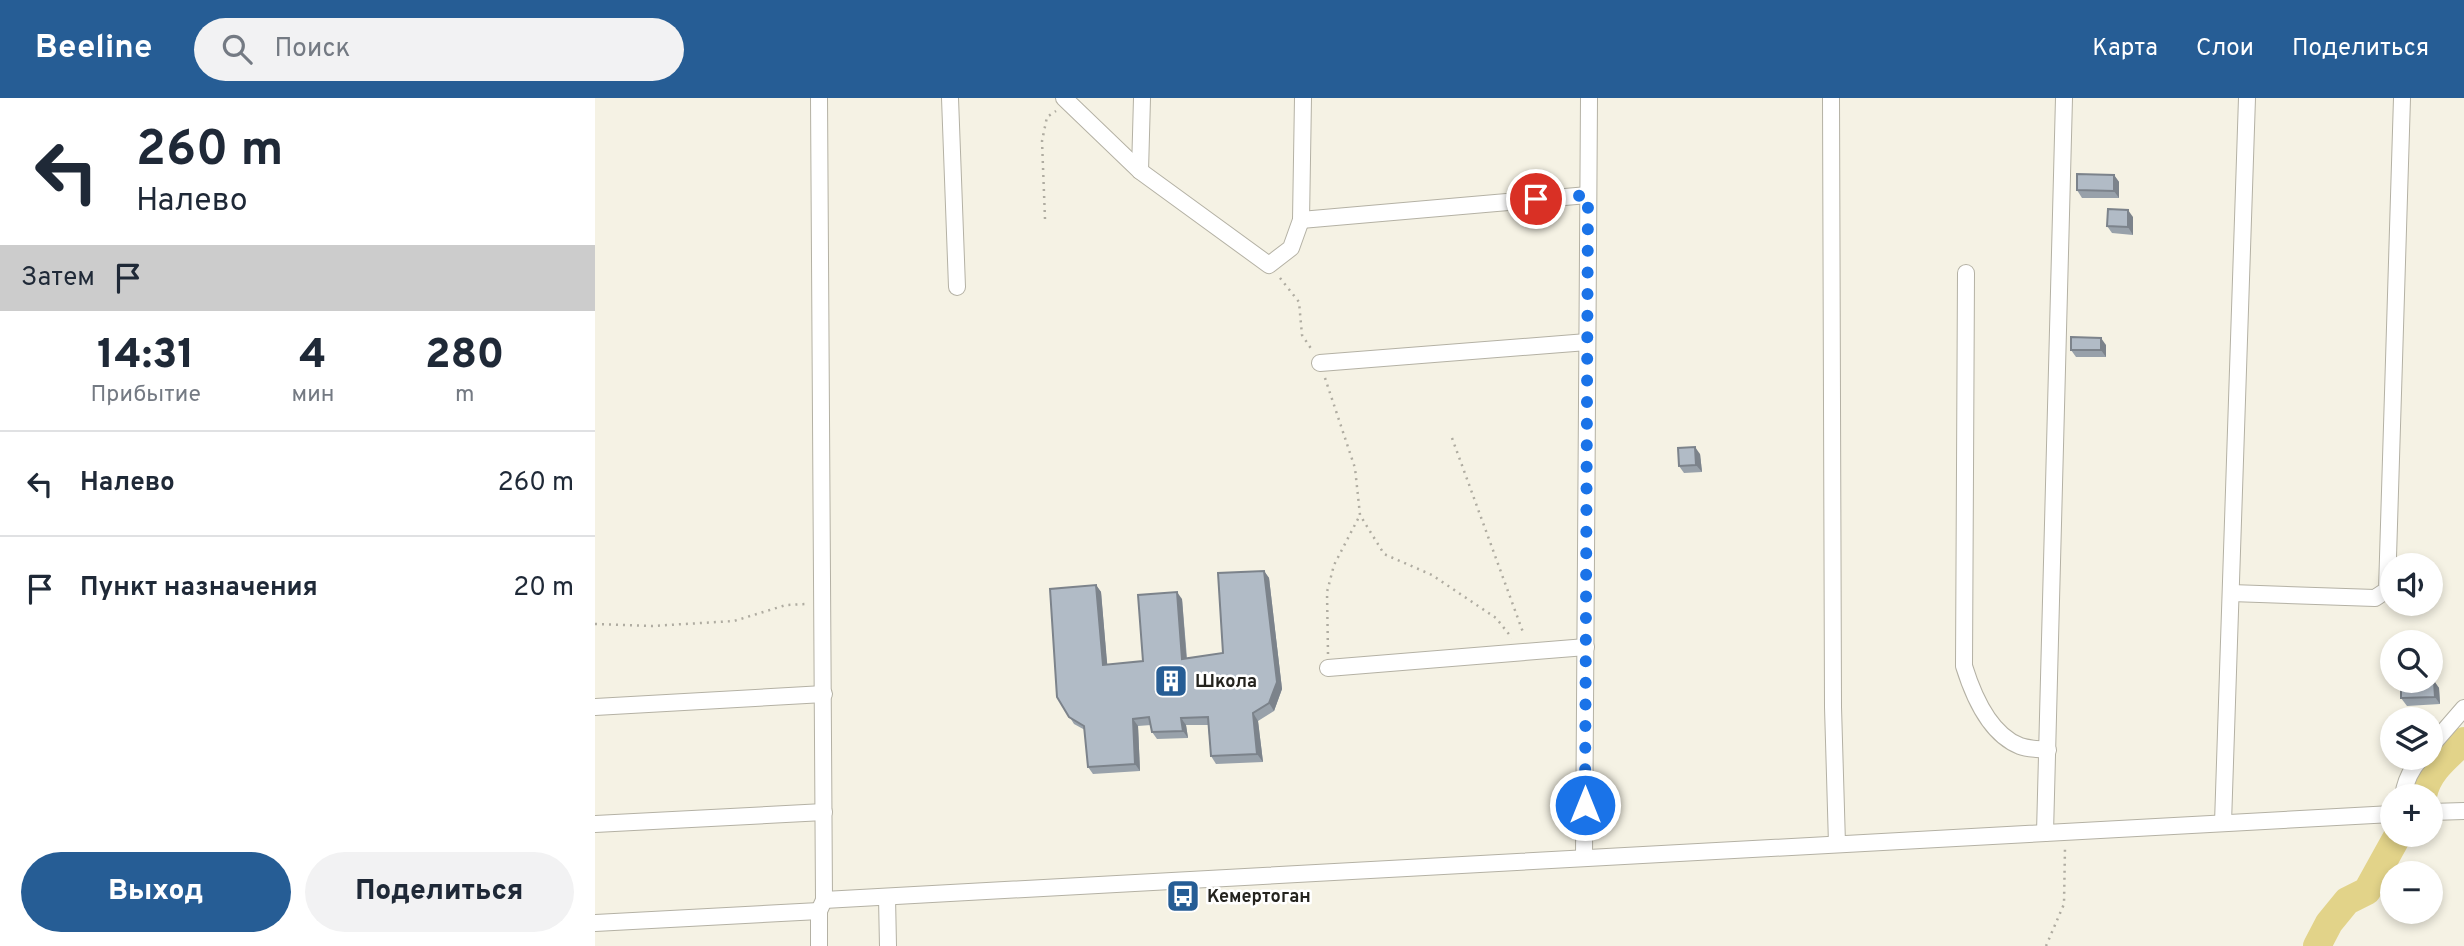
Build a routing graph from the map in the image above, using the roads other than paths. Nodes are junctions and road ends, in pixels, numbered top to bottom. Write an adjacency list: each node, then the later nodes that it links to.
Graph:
1 (819, 98): 21 (street)
2 (950, 98): 15 (street)
3 (1142, 98): 11 (street)
4 (1303, 98): 13 (street)
5 (1589, 98): 12 (street)
6 (1831, 98): 33 (street)
7 (2064, 98): 25 (street)
8 (2247, 98): 18 (street)
9 (2402, 98): 18 (street)
10 (1066, 100): 11 (street)
11 (1140, 171): 13 (street)
12 (1588, 195): 13 (street); 16 (street)
13 (1301, 220)
14 (1966, 273): 25 (street)
15 (957, 287)
16 (1587, 342): 17 (street); 19 (street)
17 (1319, 363)
18 (2231, 593): 30 (street)
19 (1585, 647): 20 (street); 34 (street)
20 (1328, 668)
21 (824, 694): 22 (street); 27 (street)
22 (595, 707)
23 (2464, 708): 24 (street)
24 (2443, 732)
25 (2048, 750): 32 (street)
26 (2464, 811): 28 (street)
27 (824, 812): 31 (street); 36 (street)
28 (2443, 812)
29 (2380, 815): 30 (street)
30 (2223, 823): 32 (street)
31 (595, 824)
32 (2045, 833): 33 (street)
33 (1837, 844): 34 (street)
34 (1584, 858): 35 (street)
35 (887, 897): 36 (street); 39 (street)
36 (822, 906): 37 (street); 38 (street)
37 (595, 923)
38 (819, 946)
39 (888, 946)

